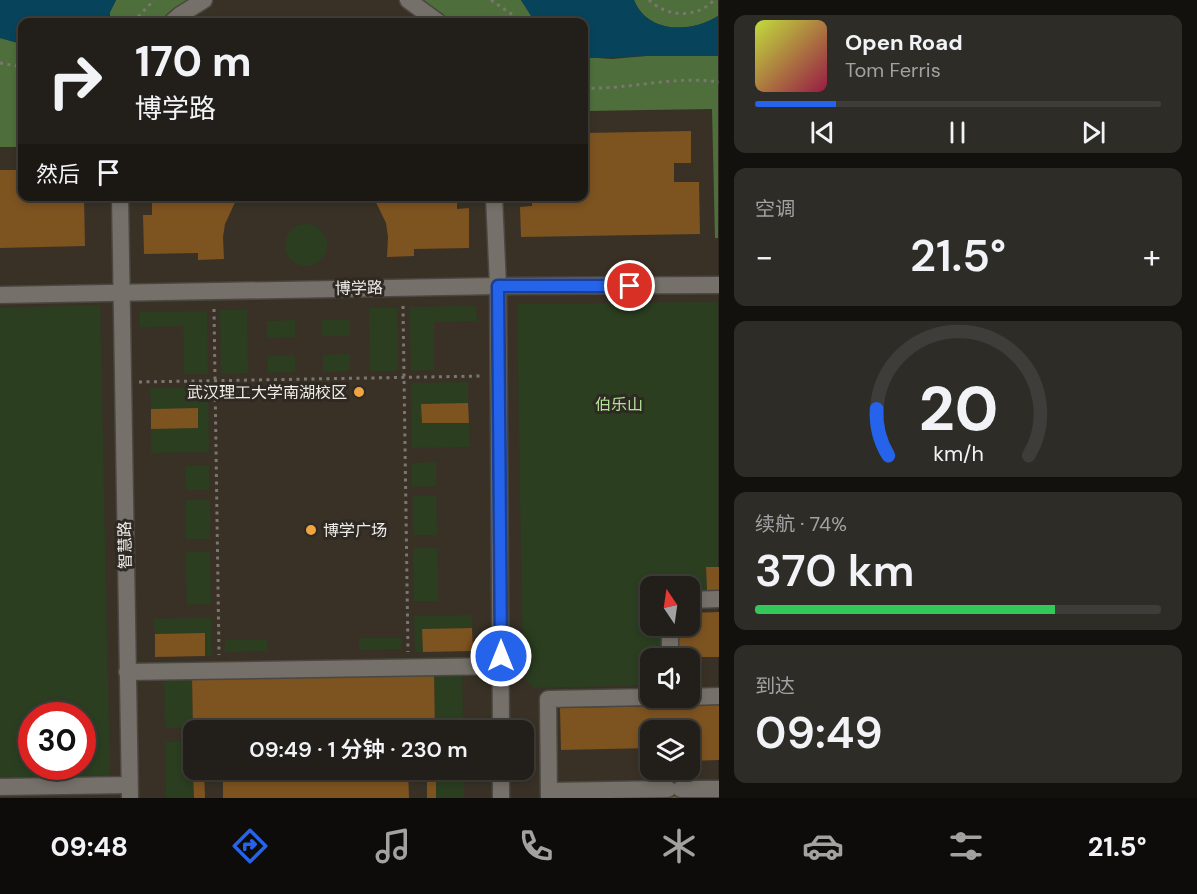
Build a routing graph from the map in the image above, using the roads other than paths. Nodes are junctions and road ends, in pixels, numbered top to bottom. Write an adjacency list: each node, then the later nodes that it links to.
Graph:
1 (204, 0): 3 (street)
2 (408, 0): 4 (street)
3 (177, 18)
4 (433, 18)
5 (120, 201): 9 (street, 智慧路)
6 (494, 201): 8 (street)
7 (718, 285): 8 (street, 博学路)
8 (498, 286): 9 (street, 博学路); 13 (street)
9 (120, 292): 10 (street, 博学路); 14 (street, 智慧路)
10 (0, 295)
11 (718, 599): 12 (street)
12 (700, 600)
13 (501, 666): 14 (street); 18 (street)
14 (128, 672): 23 (street, 智慧路)
15 (718, 696): 16 (street)
16 (700, 697)
17 (640, 698): 24 (street)
18 (501, 720)
19 (501, 780): 25 (street)
20 (0, 787): 22 (street)
21 (718, 789): 24 (street)
22 (79, 792): 23 (street)
23 (130, 792)
24 (549, 795)
25 (501, 798)

